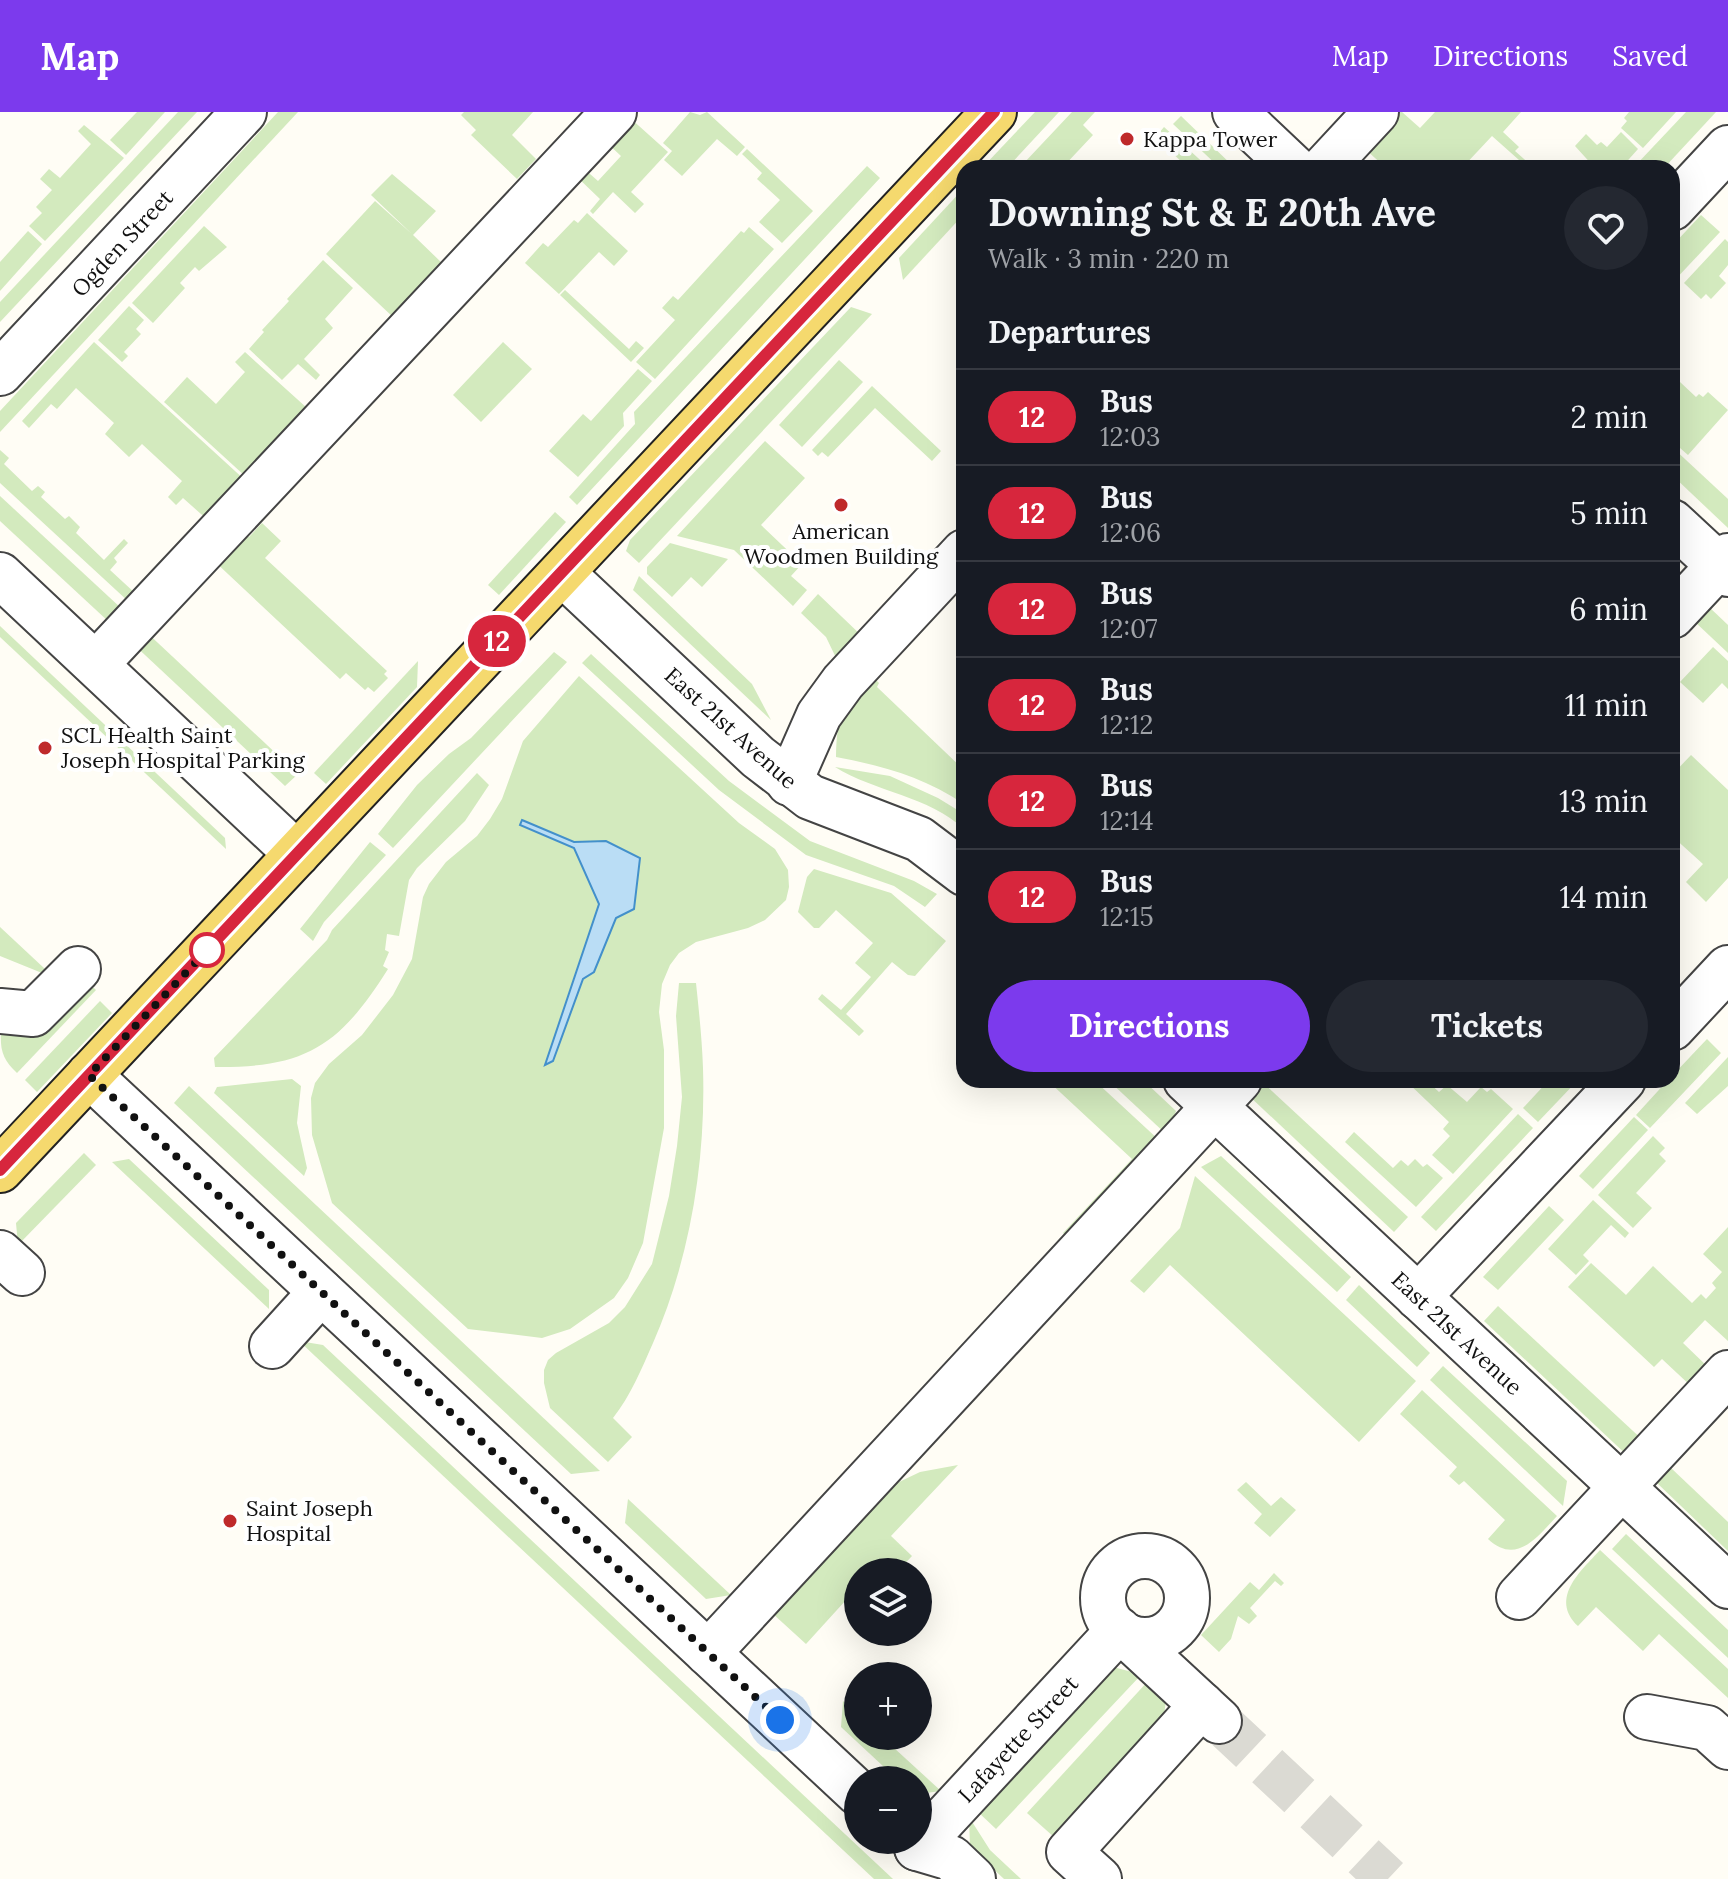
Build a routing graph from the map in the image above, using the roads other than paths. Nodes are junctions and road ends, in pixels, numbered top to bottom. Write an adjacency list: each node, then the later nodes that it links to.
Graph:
1 (244, 112): 10 (street, Ogden Street)
2 (614, 112): 17 (street)
3 (994, 112): 14 (main road)
4 (1235, 112): 7 (street)
5 (1376, 112): 8 (street)
6 (1728, 148): 9 (street)
7 (1286, 160)
8 (1331, 160)
9 (1680, 199)
10 (0, 373)
11 (1680, 528): 13 (street)
12 (956, 561): 18 (street)
13 (1725, 565): 16 (street)
14 (562, 573): 18 (street, East 21st Avenue); 19 (main road)
15 (0, 575): 17 (street)
16 (1680, 608)
17 (96, 664): 19 (street)
18 (789, 783): 20 (street, East 21st Avenue)
19 (297, 854): 25 (main road)
20 (956, 867)
21 (1728, 968): 24 (street)
22 (78, 969): 23 (street)
23 (0, 1011)
24 (1680, 1019)
25 (89, 1075): 28 (main road); 29 (street)
26 (1615, 1088): 30 (street)
27 (1213, 1089): 30 (street, East 21st Avenue); 36 (street)
28 (0, 1170)
29 (321, 1292): 31 (street); 36 (street)
30 (1418, 1297): 33 (street, East 21st Avenue)
31 (272, 1346)
32 (1728, 1373): 33 (street)
33 (1622, 1487): 34 (street, East 21st Avenue); 35 (street)
34 (1728, 1586)
35 (1519, 1597)
36 (708, 1653): 39 (street)
37 (1647, 1717): 38 (street)
38 (1728, 1747)
39 (844, 1780)
40 (919, 1856): 41 (street); 42 (street, Lafayette Street)
41 (973, 1879)
42 (1099, 1879)

